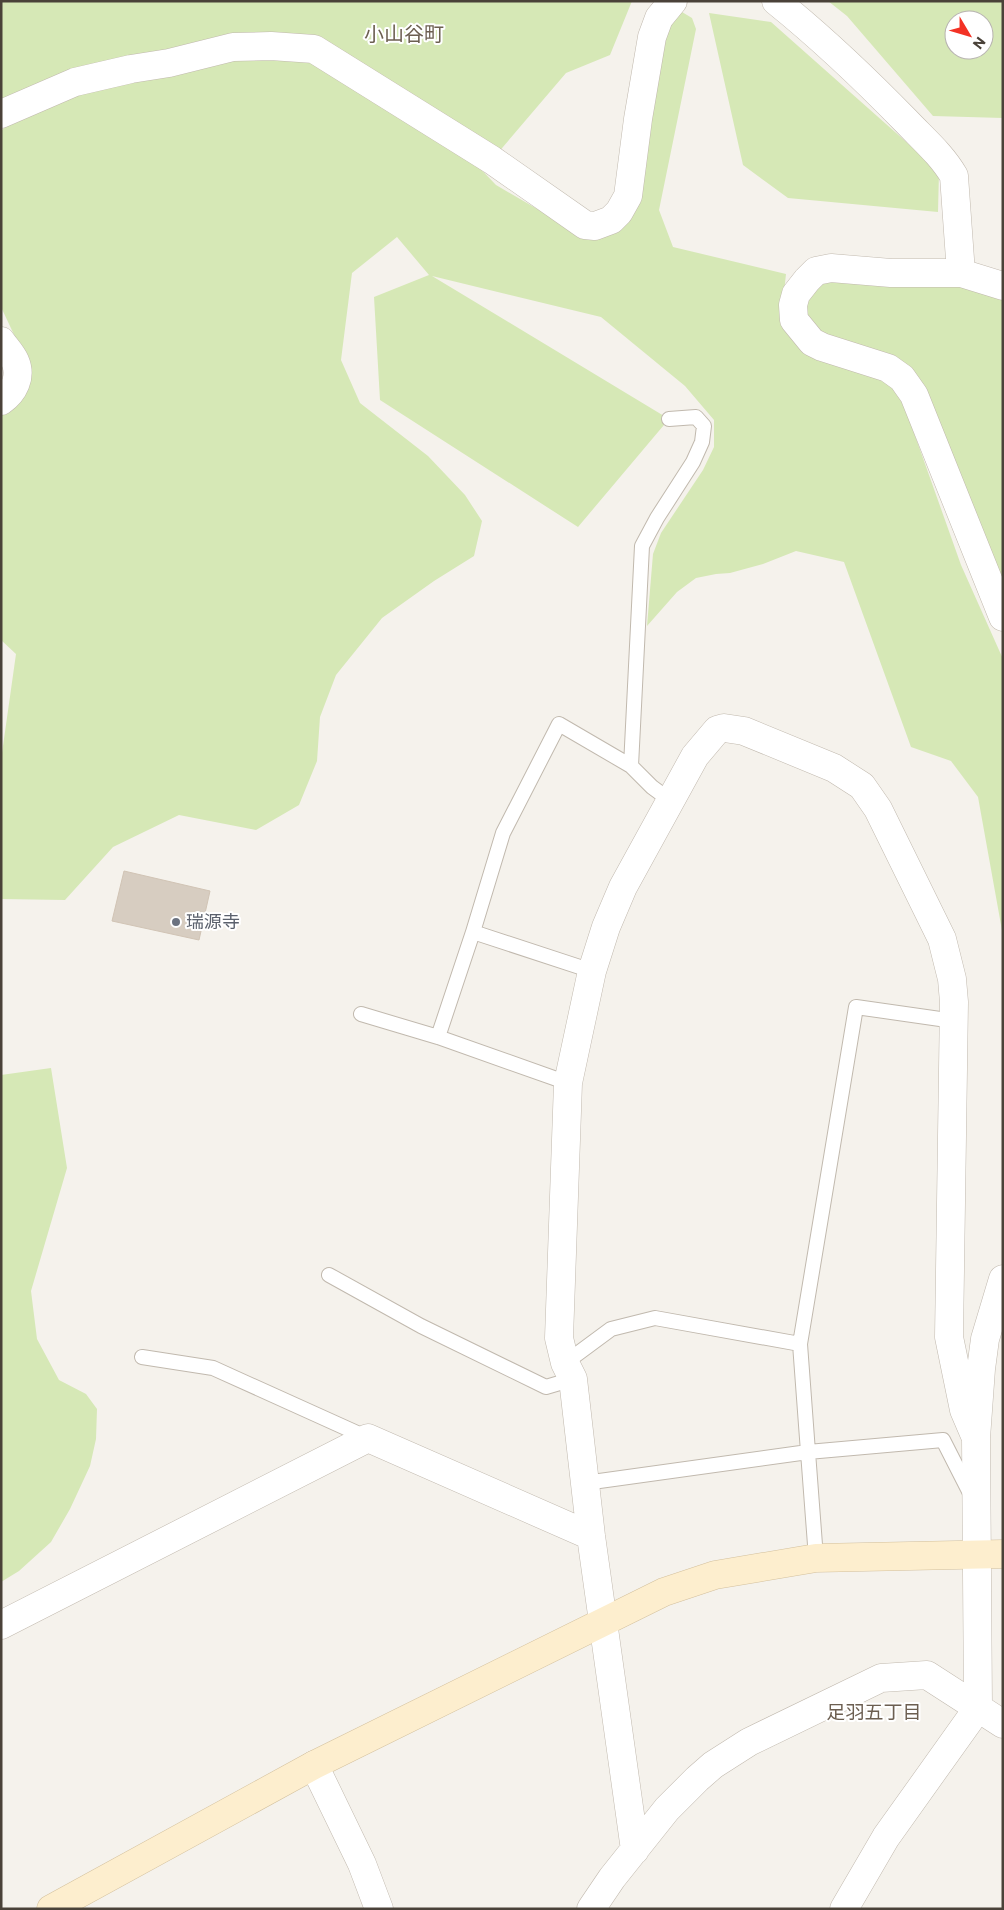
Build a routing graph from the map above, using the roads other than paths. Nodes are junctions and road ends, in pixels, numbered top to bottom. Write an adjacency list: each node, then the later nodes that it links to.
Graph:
1 (673, 1): 3 (street)
2 (776, 1): 4 (street)
3 (1, 114)
4 (961, 273): 5 (street); 9 (street)
5 (1003, 286)
6 (1, 340): 7 (street)
7 (1, 401)
8 (669, 419): 10 (lane)
9 (1003, 617)
10 (631, 766): 11 (lane); 12 (lane)
11 (671, 800): 13 (street); 15 (street)
12 (473, 932): 13 (lane); 16 (lane)
13 (592, 971): 17 (street)
14 (361, 1014): 16 (lane)
15 (954, 1021): 20 (lane); 24 (street)
16 (438, 1037): 17 (lane)
17 (568, 1083): 22 (street)
18 (329, 1275): 22 (lane)
19 (1003, 1279): 24 (street)
20 (800, 1344): 22 (lane); 25 (lane)
21 (142, 1357): 23 (lane)
22 (569, 1371): 26 (street)
23 (368, 1438): 28 (street); 32 (street)
24 (976, 1438): 27 (street)
25 (808, 1452): 26 (lane); 27 (lane); 30 (lane)
26 (585, 1483): 28 (street)
27 (977, 1506): 29 (street)
28 (591, 1536): 31 (street)
29 (990, 1554): 30 (street); 33 (street)
30 (816, 1558): 31 (street)
31 (603, 1622): 35 (street); 36 (street)
32 (1, 1626)
33 (978, 1708): 34 (street); 36 (street); 40 (street)
34 (1003, 1724)
35 (314, 1765): 37 (street); 38 (street)
36 (635, 1850): 39 (street)
37 (50, 1909)
38 (378, 1909)
39 (591, 1909)
40 (844, 1909)

